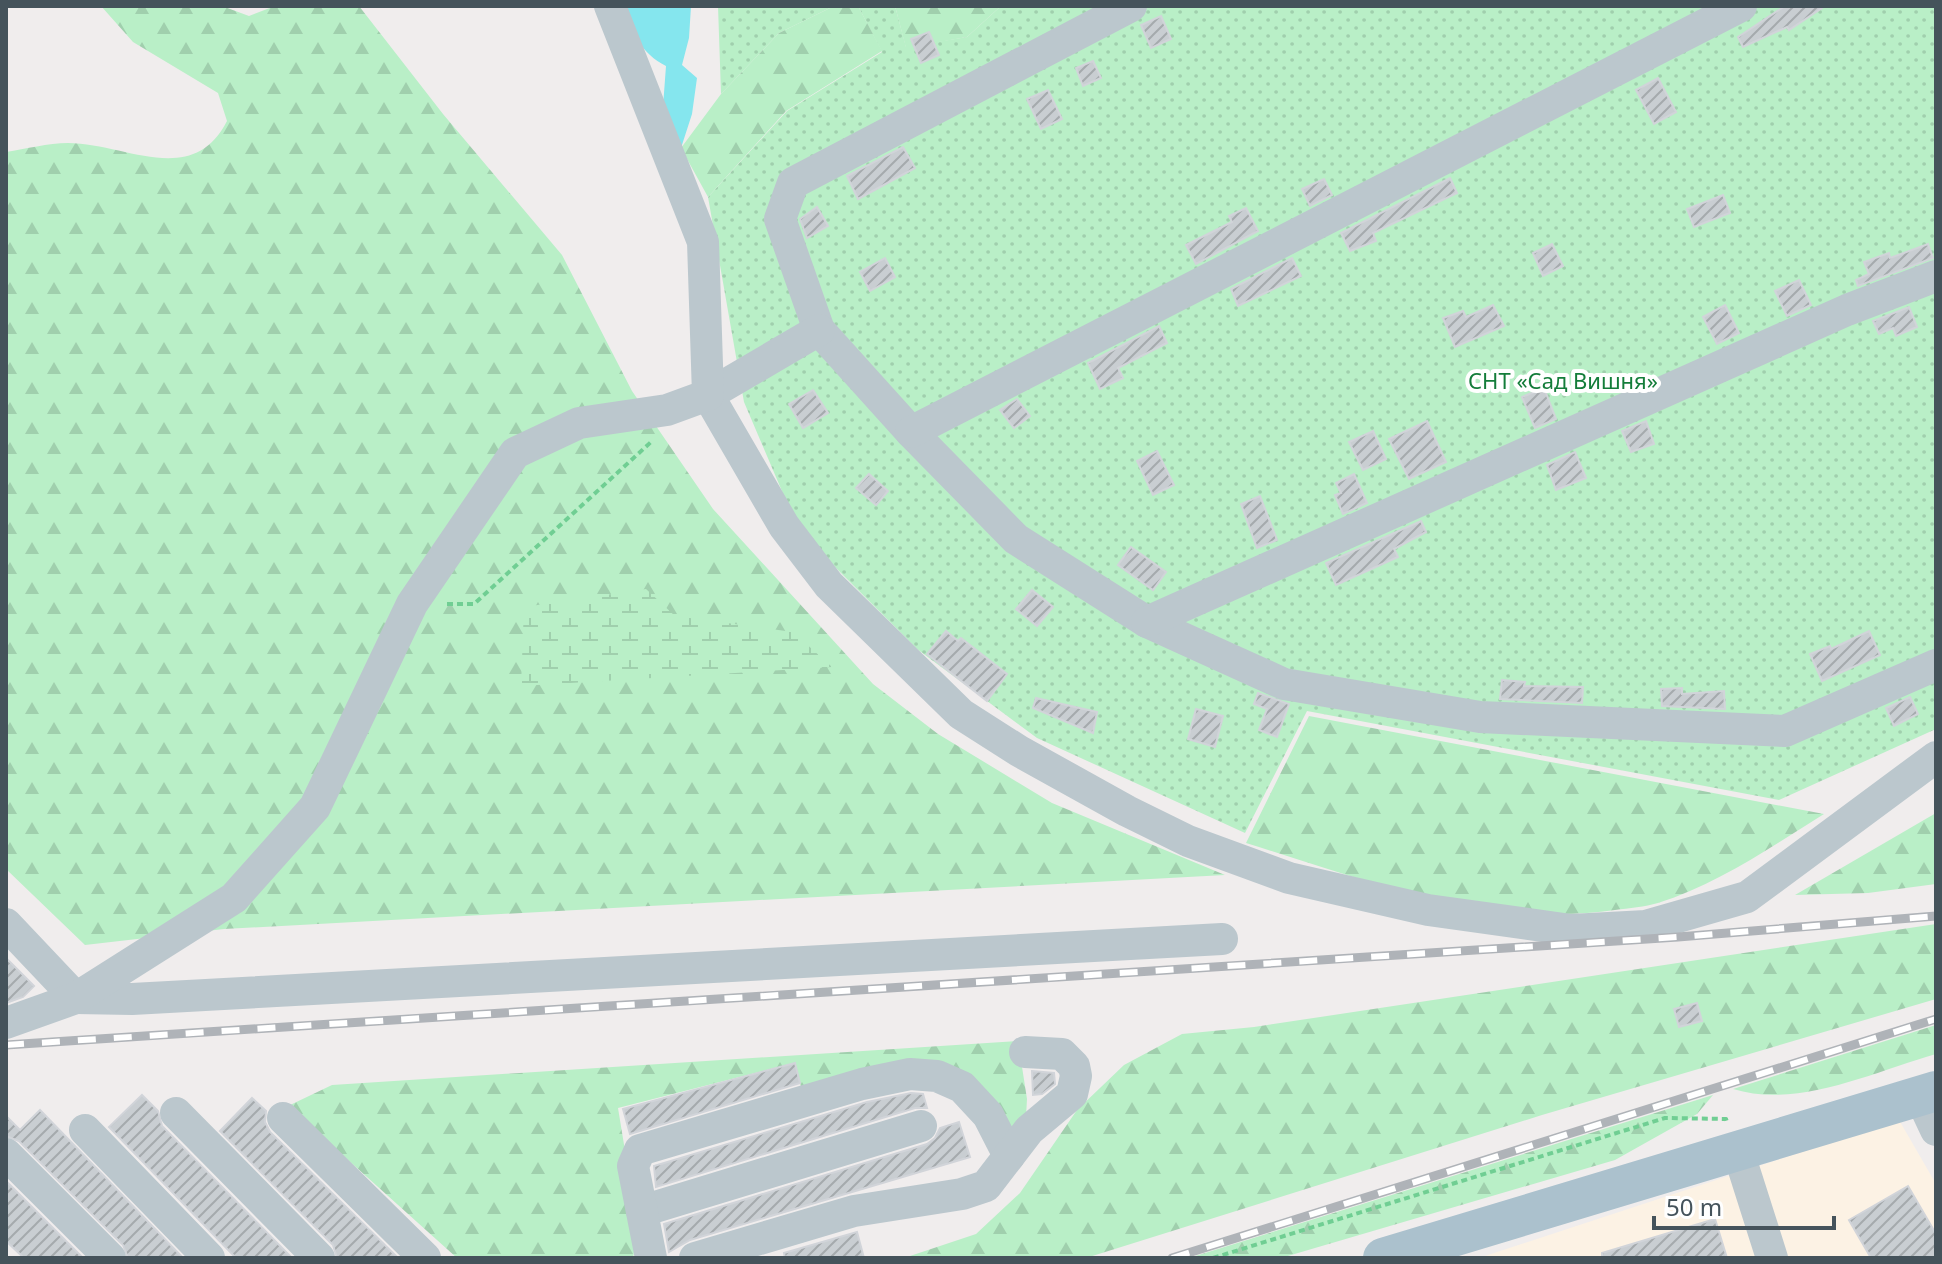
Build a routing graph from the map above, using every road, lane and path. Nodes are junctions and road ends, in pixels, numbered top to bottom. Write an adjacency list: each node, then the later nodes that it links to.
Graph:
1 (610, 6): 6 (street)
2 (1131, 6): 5 (street)
3 (1741, 6): 8 (street)
4 (1936, 276): 10 (street)
5 (819, 330): 6 (street); 8 (street)
6 (708, 395): 7 (street); 12 (street)
7 (667, 410): 9 (path); 9 (street)
8 (911, 432): 10 (street)
9 (412, 604): 15 (street)
10 (1147, 622): 11 (street)
11 (1936, 665)
12 (1936, 757)
13 (6, 924): 15 (street)
14 (1222, 939): 15 (street)
15 (76, 998): 16 (street)
16 (6, 1023)
17 (1025, 1052): 25 (street)
18 (1931, 1106): 23 (main road)
19 (176, 1113): 29 (street)
20 (283, 1118): 30 (street)
21 (921, 1126): 26 (street)
22 (85, 1130): 28 (street)
23 (1738, 1151): 33 (path); 34 (main road); 35 (street)
24 (6, 1154): 27 (street)
25 (1009, 1156): 26 (street); 32 (street)
26 (642, 1211): 31 (street)
27 (110, 1258)
28 (209, 1258)
29 (319, 1258)
30 (425, 1258)
31 (651, 1258)
32 (695, 1258)
33 (1213, 1258)
34 (1383, 1258)
35 (1772, 1258)

